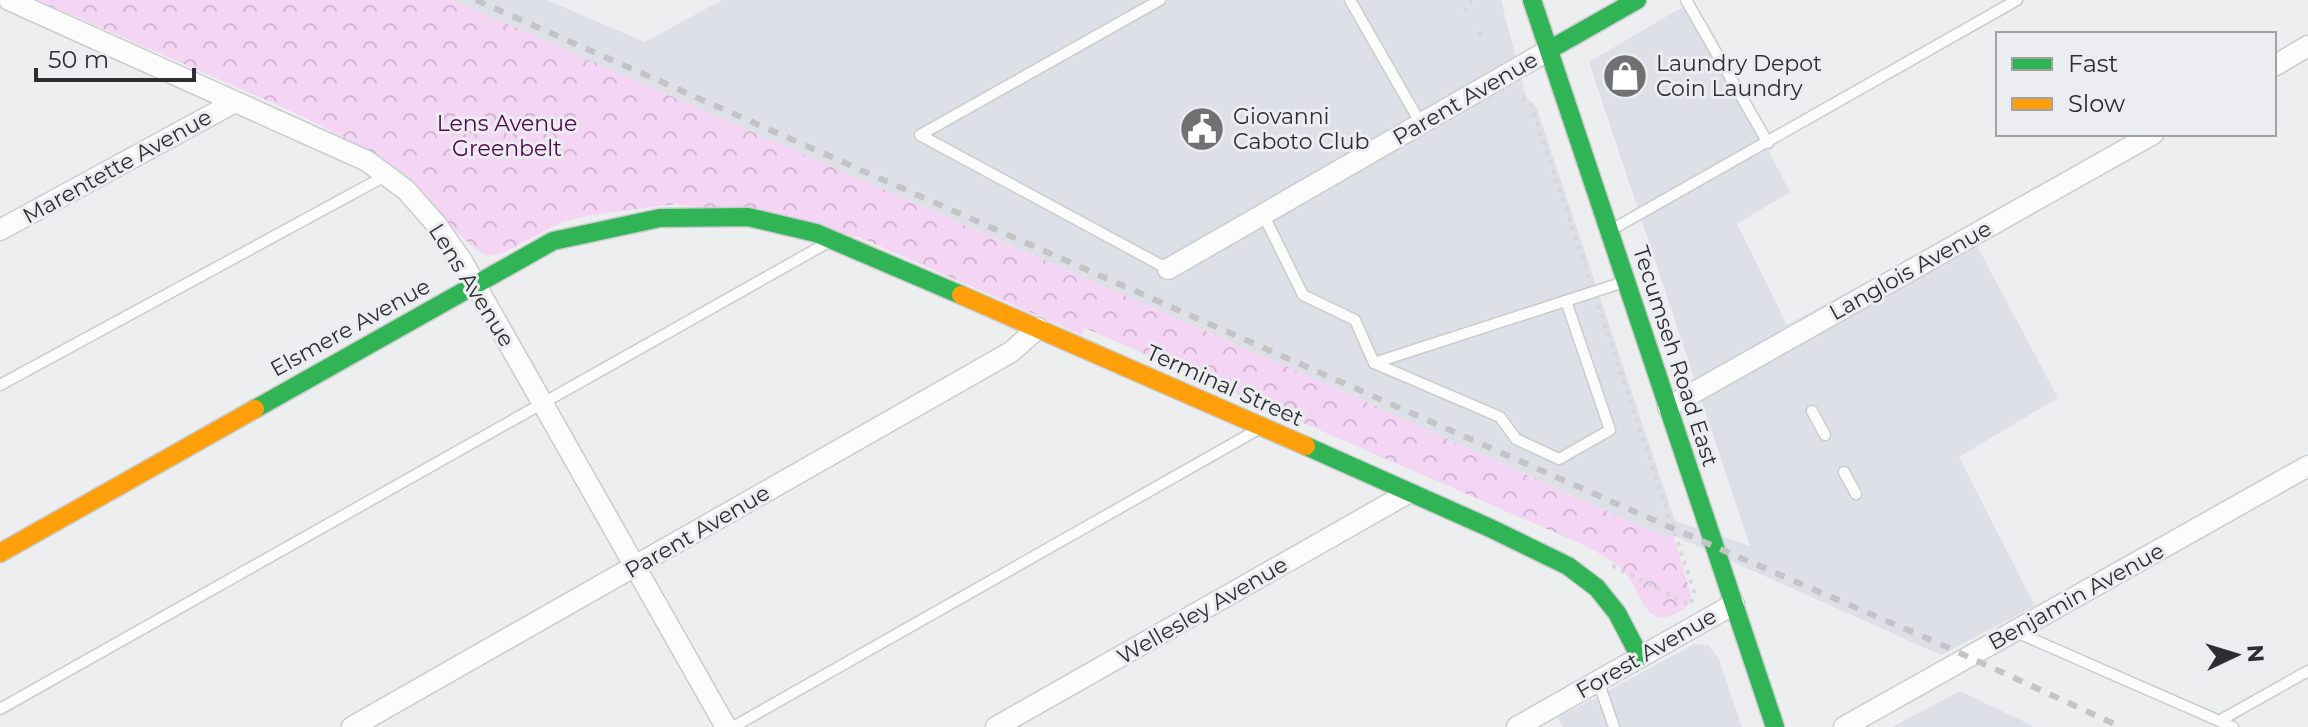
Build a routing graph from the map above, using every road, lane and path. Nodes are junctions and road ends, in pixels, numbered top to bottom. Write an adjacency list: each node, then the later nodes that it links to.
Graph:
1 (9, 0): 14 (street, Lens Avenue)
2 (1160, 0): 24 (lane)
3 (1350, 0): 15 (lane)
4 (1472, 0): 9 (path)
5 (1532, 0): 11 (street, Tecumseh Road East)
6 (1637, 0): 11 (street, Parent Avenue)
7 (1686, 0): 17 (lane)
8 (2017, 0): 17 (lane)
9 (1464, 11)
10 (2308, 46): 12 (street)
11 (1549, 50): 15 (street, Parent Avenue); 22 (street, Tecumseh Road East)
12 (2276, 65)
13 (1522, 99): 25 (path)
14 (235, 102): 18 (street, Lens Avenue); 21 (street, Marentette Avenue)
15 (1421, 124): 19 (street, Parent Avenue)
16 (2149, 136): 34 (street, Langlois Avenue)
17 (1768, 143): 22 (lane)
18 (387, 175): 27 (street, Lens Avenue); 32 (lane)
19 (1263, 214): 24 (street, Parent Avenue); 31 (lane)
20 (748, 217): 23 (street, Terminal Street); 27 (street, Elsmere Avenue)
21 (0, 230)
22 (1610, 231): 26 (street, Tecumseh Road East)
23 (832, 240): 30 (street, Terminal Street); 33 (lane)
24 (1168, 269)
25 (1589, 276)
26 (1626, 281): 28 (lane); 34 (street, Tecumseh Road East)
27 (475, 284): 33 (street, Lens Avenue); 42 (street, Elsmere Avenue)
28 (1566, 301): 31 (lane); 31 (lane)
29 (1598, 304): 45 (path)
30 (1038, 328): 36 (street, Terminal Street); 43 (street, Parent Avenue)
31 (1374, 363)
32 (0, 385)
33 (542, 403): 43 (street, Lens Avenue); 50 (lane)
34 (1668, 407): 44 (street, Tecumseh Road East)
35 (1812, 411): 37 (lane)
36 (1262, 427): 40 (street, Terminal Street); 54 (lane)
37 (1825, 435)
38 (2308, 466): 46 (street, Benjamin Avenue)
39 (1844, 472): 41 (lane)
40 (1408, 493): 47 (street, Terminal Street); 55 (street, Wellesley Avenue)
41 (1856, 494)
42 (0, 553)
43 (634, 567): 52 (street, Parent Avenue); 53 (street, Lens Avenue)
44 (1734, 604): 47 (street, Forest Avenue); 58 (street, Tecumseh Road East)
45 (1691, 605)
46 (2015, 631): 51 (lane); 59 (street, Benjamin Avenue)
47 (1640, 657): 49 (street, Forest Avenue)
48 (2308, 671): 51 (lane)
49 (1598, 681): 56 (street, Forest Avenue); 57 (lane)
50 (0, 709)
51 (2219, 721): 60 (lane)
52 (352, 727)
53 (726, 727)
54 (733, 727)
55 (996, 727)
56 (1517, 727)
57 (1614, 727)
58 (1775, 727)
59 (1844, 727)
60 (2233, 727)

